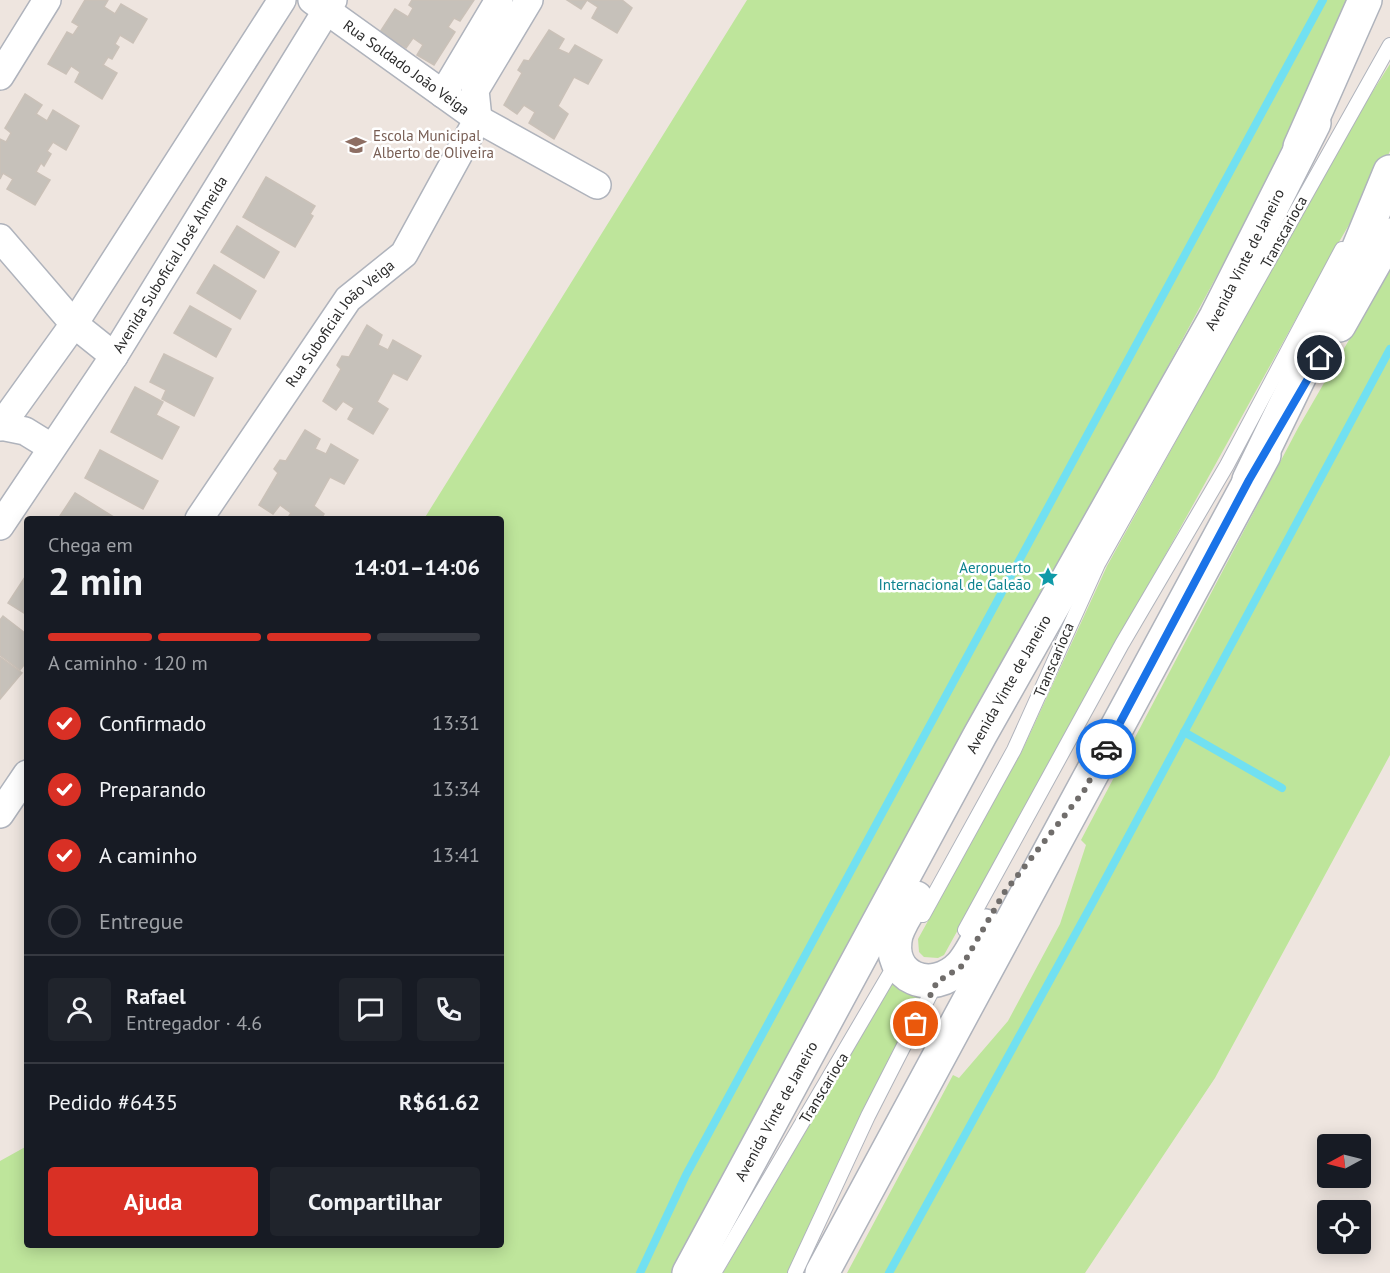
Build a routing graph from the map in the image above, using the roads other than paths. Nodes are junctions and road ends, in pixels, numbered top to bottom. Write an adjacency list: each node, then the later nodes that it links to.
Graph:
1 (47, 0): 9 (street)
2 (282, 0): 18 (street)
3 (499, 0): 10 (street)
4 (529, 0): 11 (street)
5 (1365, 0): 12 (street)
6 (1382, 0): 12 (street, Avenida Vinte de Janeiro)
7 (324, 3): 10 (street, Rua Soldado João Veiga); 19 (street, Avenida Suboficial José Almeida)
8 (1390, 45): 29 (lane, Transcarioca)
9 (0, 76)
10 (442, 94): 11 (street, Rua Soldado João Veiga)
11 (478, 119): 15 (street, Rua Soldado João Veiga); 23 (street, Rua Suboficial João Veiga)
12 (1300, 147): 25 (street, Avenida Vinte de Janeiro)
13 (1390, 159): 31 (lane)
14 (1390, 172): 22 (street)
15 (597, 185)
16 (1390, 235): 22 (street)
17 (0, 238): 18 (street)
18 (74, 324): 19 (street); 20 (street)
19 (114, 356): 21 (street, Avenida Suboficial José Almeida)
20 (0, 426): 21 (street)
21 (51, 447): 24 (street, Avenida Suboficial José Almeida)
22 (1249, 480): 27 (street)
23 (201, 516)
24 (0, 526)
25 (980, 735): 30 (street); 32 (street, Avenida Vinte de Janeiro)
26 (24, 778): 28 (street)
27 (1084, 791): 31 (street); 35 (street)
28 (0, 814)
29 (918, 924)
30 (903, 951): 31 (street); 33 (lane, Transcarioca)
31 (937, 982): 34 (lane)
32 (689, 1273)
33 (714, 1273)
34 (795, 1273)
35 (822, 1273)

